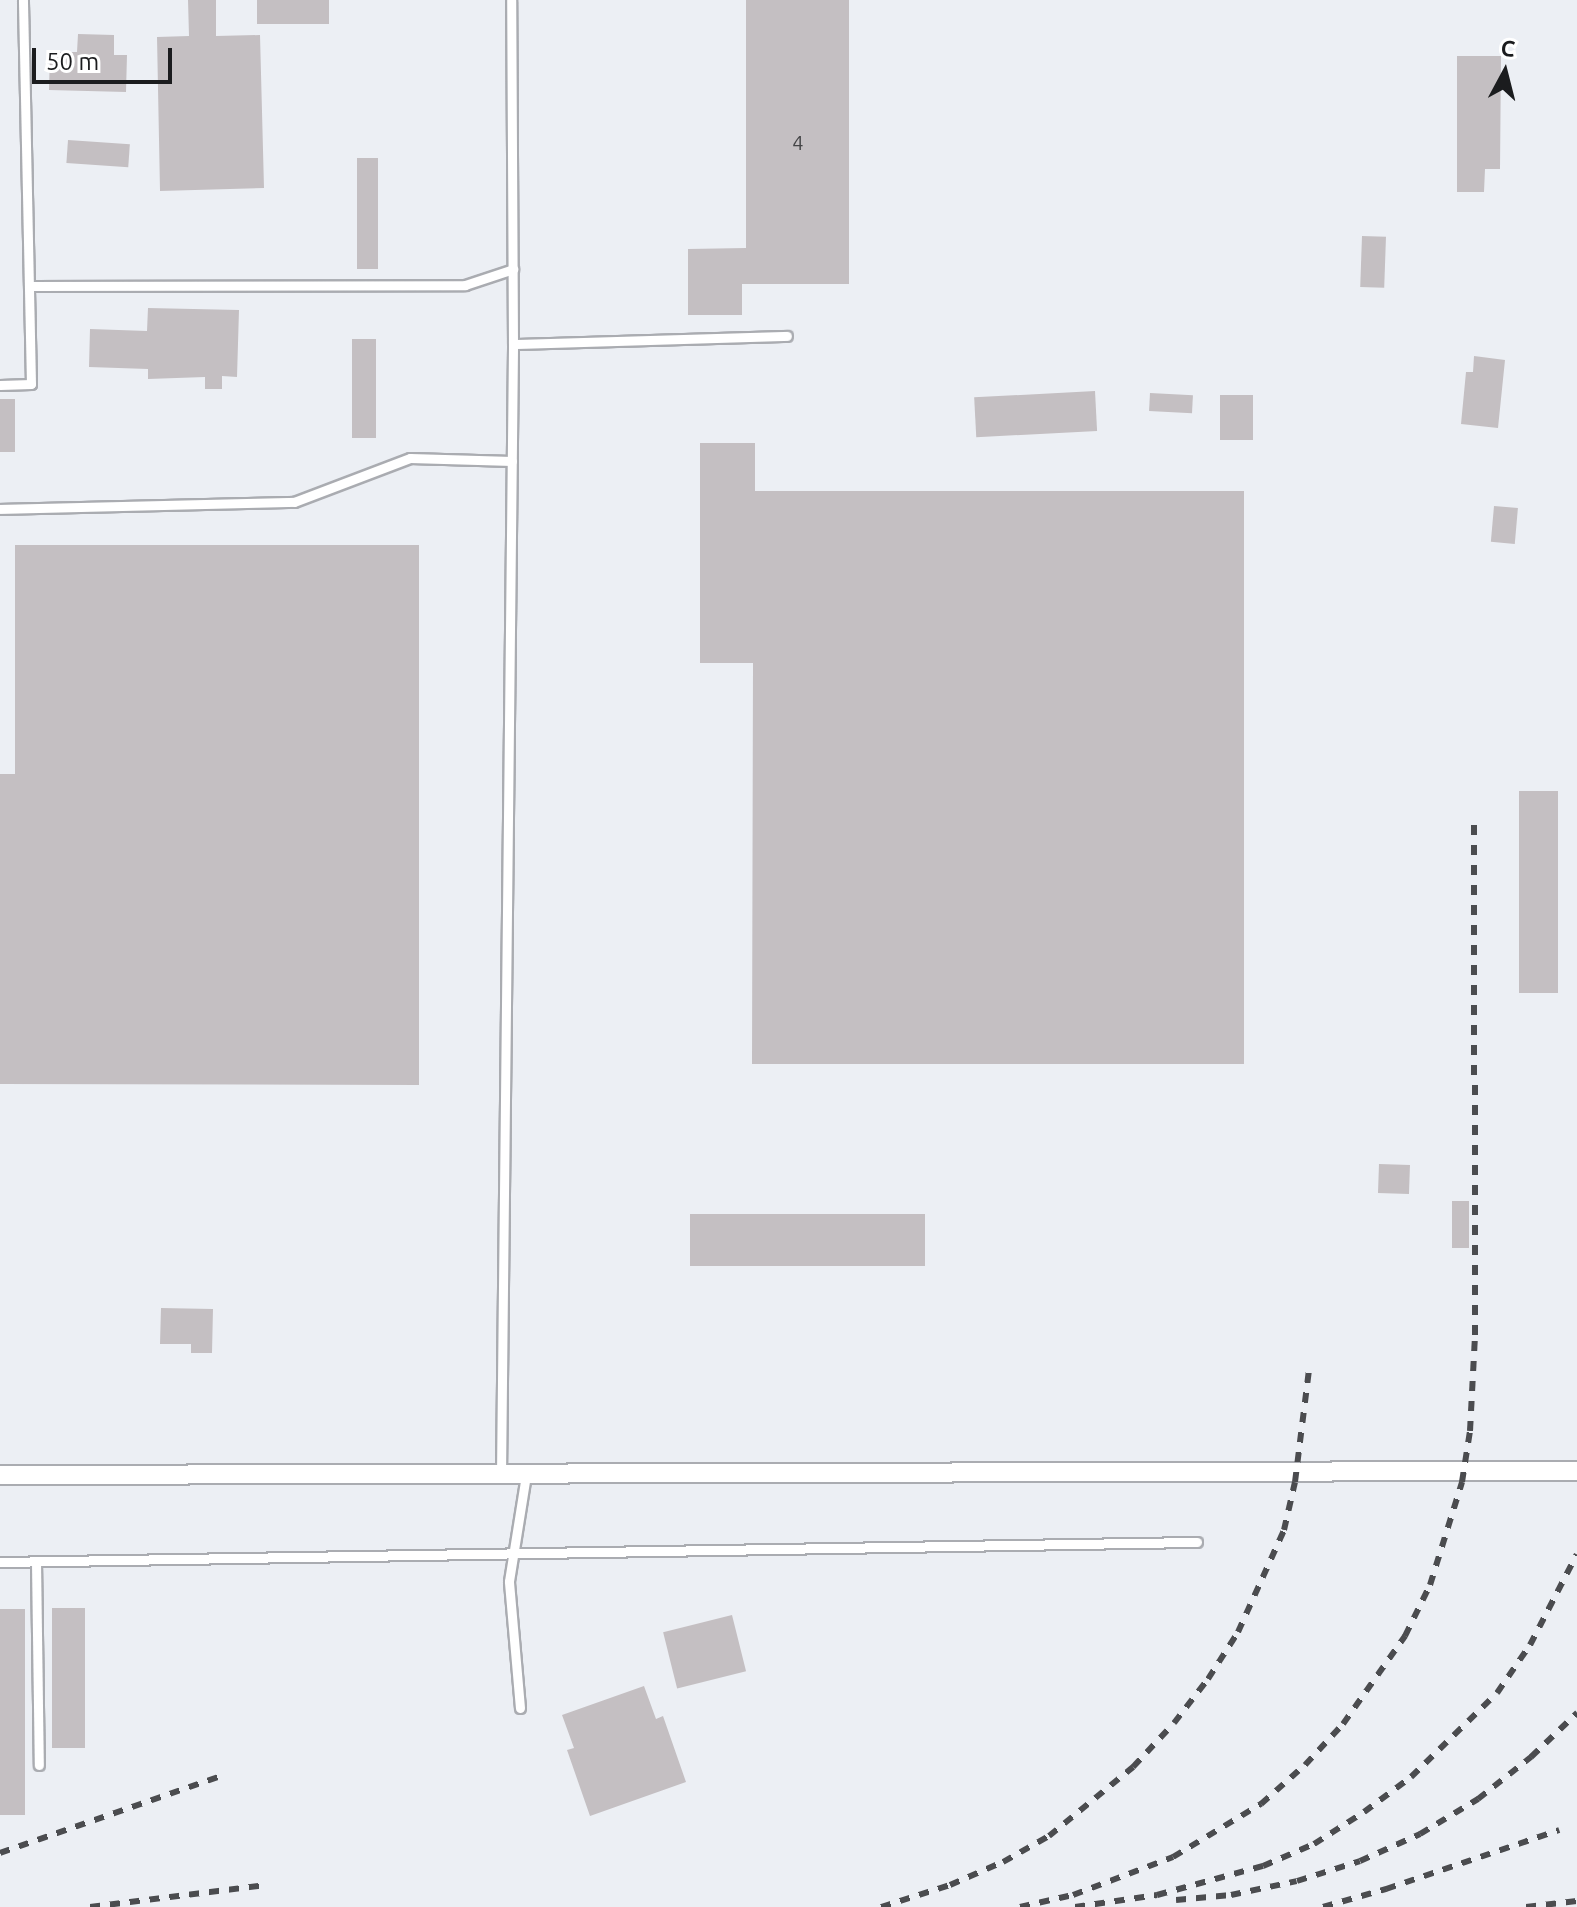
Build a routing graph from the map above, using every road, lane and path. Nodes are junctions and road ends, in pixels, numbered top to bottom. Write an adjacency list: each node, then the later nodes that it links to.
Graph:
1 (23, 0): 4 (lane)
2 (511, 0): 3 (lane)
3 (513, 269): 4 (lane); 6 (lane)
4 (30, 286): 7 (lane)
5 (787, 336): 6 (lane)
6 (513, 344): 8 (lane)
7 (0, 385)
8 (512, 461): 9 (lane); 12 (lane)
9 (0, 509)
10 (1577, 1471): 13 (street)
11 (0, 1475): 12 (street)
12 (501, 1475): 13 (street)
13 (526, 1475): 15 (lane)
14 (1197, 1542): 15 (lane)
15 (512, 1552): 17 (lane); 18 (lane)
16 (0, 1562): 17 (lane)
17 (36, 1562): 19 (lane)
18 (520, 1708)
19 (39, 1765)

